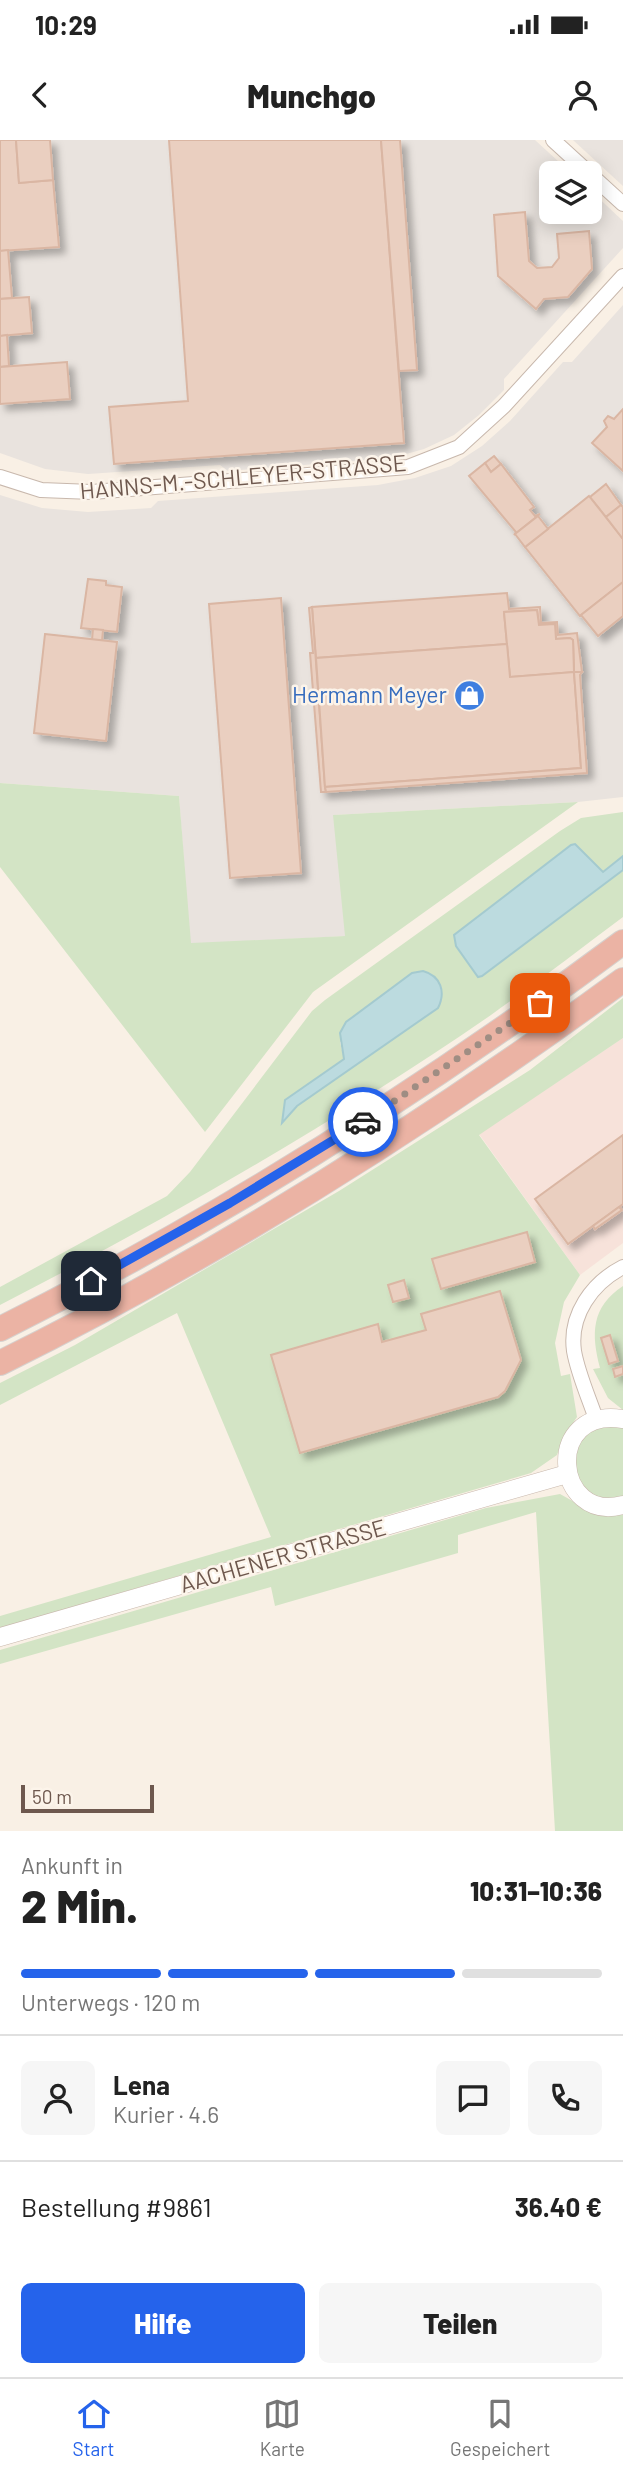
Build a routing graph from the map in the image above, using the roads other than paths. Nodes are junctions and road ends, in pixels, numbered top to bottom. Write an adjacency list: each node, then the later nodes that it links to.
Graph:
1 (552, 140): 2 (street)
2 (575, 161)
3 (602, 185): 4 (street)
4 (623, 204)
5 (623, 276): 6 (street, HANNS-M.-SCHLEYER-STRASSE)
6 (0, 477)
7 (623, 942): 10 (highway)
8 (623, 980): 11 (highway)
9 (623, 1267): 12 (street)
10 (0, 1329)
11 (0, 1363)
12 (596, 1419): 13 (street); 14 (street)
13 (623, 1419)
14 (567, 1474): 15 (street); 16 (street, AACHENER STRASSE)
15 (623, 1505)
16 (0, 1637)

